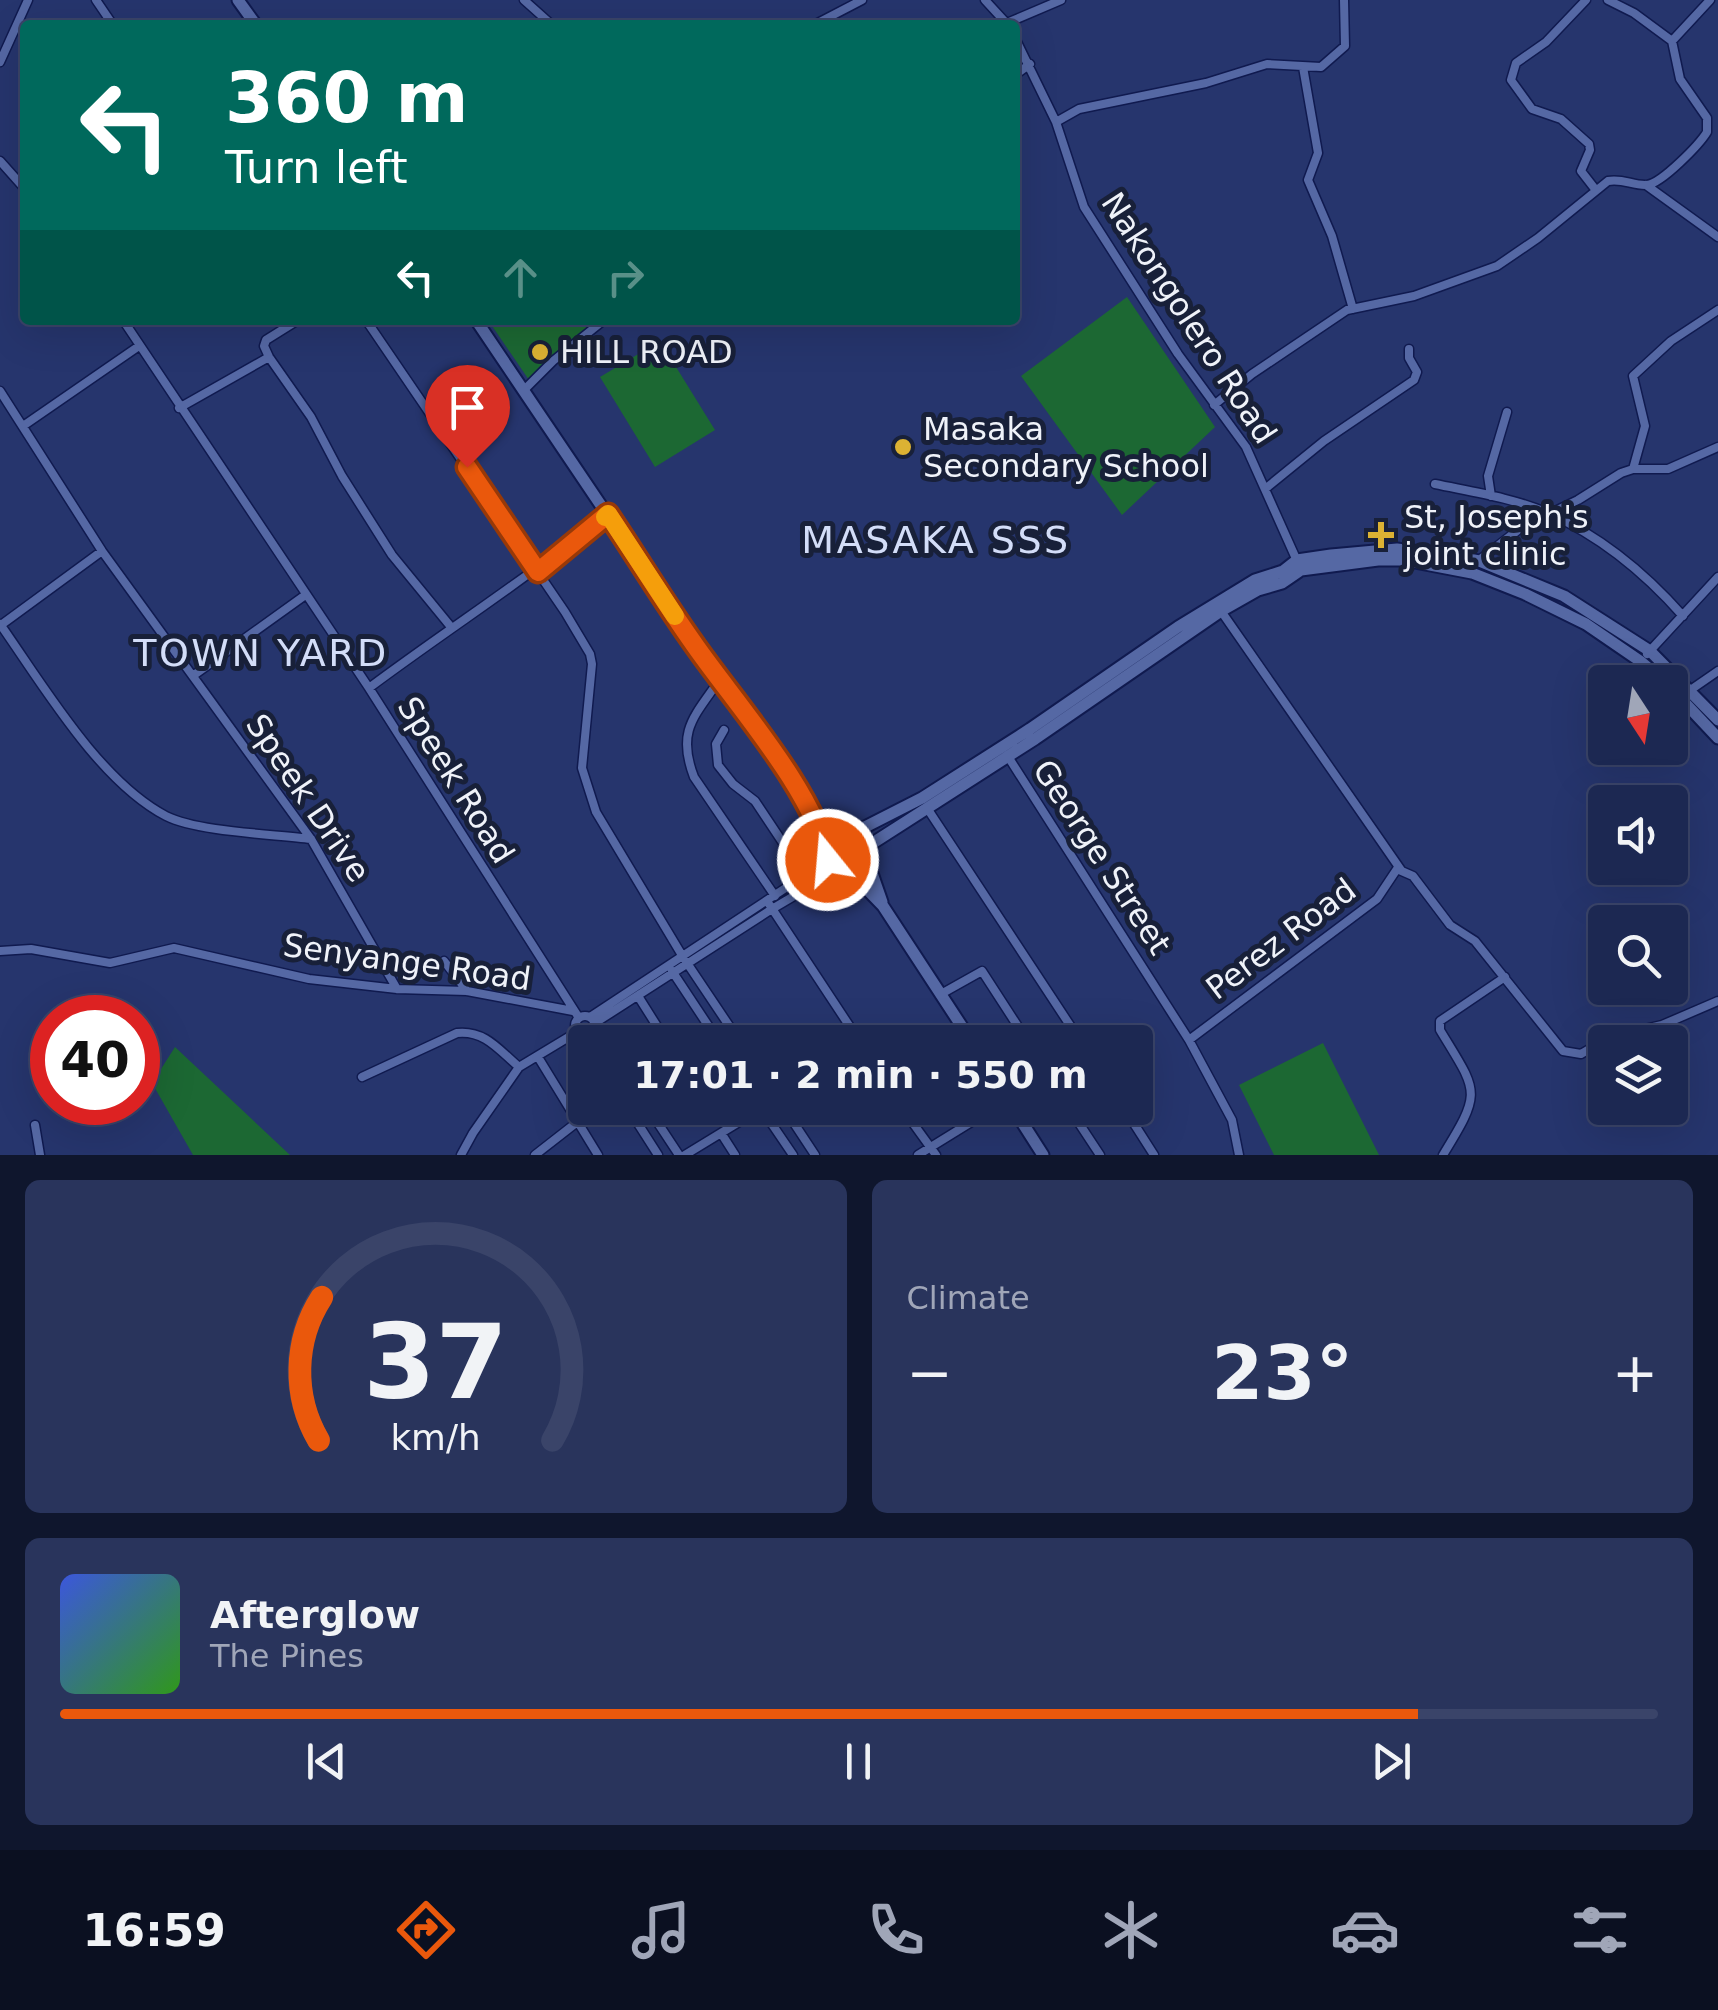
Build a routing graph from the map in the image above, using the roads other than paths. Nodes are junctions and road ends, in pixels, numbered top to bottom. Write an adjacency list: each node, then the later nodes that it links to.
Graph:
1 (28, 0): 16 (street)
2 (524, 0): 10 (street)
3 (862, 0): 11 (street)
4 (986, 0): 12 (street)
5 (1061, 0): 13 (street)
6 (1344, 0): 18 (street)
7 (1586, 0): 24 (street)
8 (1608, 0): 14 (street)
9 (1710, 0): 14 (street)
10 (546, 20)
11 (824, 20)
12 (1004, 20)
13 (1016, 20)
14 (1672, 41): 23 (street)
15 (1020, 47): 17 (street, Nakongolero Road)
16 (0, 62)
17 (1030, 64): 19 (street); 20 (street, Nakongolero Road)
18 (1303, 67): 20 (street); 26 (street)
19 (1020, 71)
20 (1056, 122): 38 (street, Nakongolero Road)
21 (0, 162): 22 (street)
22 (20, 184)
23 (1646, 185): 24 (street); 25 (street)
24 (1595, 190): 26 (street)
25 (1718, 237)
26 (1353, 309): 38 (street)
27 (1718, 310): 43 (street)
28 (126, 325): 33 (street, Speek Road)
29 (290, 325): 35 (street)
30 (371, 325): 52 (street)
31 (479, 325): 36 (street)
32 (598, 325): 36 (street)
33 (139, 346): 39 (street, Speek Road); 41 (street)
34 (1409, 350): 45 (street)
35 (270, 357): 39 (street); 59 (street)
36 (524, 390): 47 (street)
37 (0, 392): 41 (street, Speek Drive)
38 (1214, 405): 45 (street, Nakongolero Road)
39 (179, 408): 55 (street, Speek Road)
40 (1506, 412): 46 (street)
41 (23, 426): 49 (street, Speek Drive)
42 (1718, 447): 43 (street)
43 (1633, 469): 48 (street)
44 (1435, 484): 46 (street)
45 (1266, 489): 51 (street, Nakongolero Road)
46 (1491, 496): 48 (street)
47 (608, 514): 52 (street); 65 (street)
48 (1550, 514): 50 (street); 57 (street)
49 (102, 551): 58 (street); 64 (street, Speek Drive)
50 (1479, 561): 51 (street); 53 (street); 60 (street)
51 (1299, 565): 53 (street); 56 (street); 73 (street)
52 (538, 572): 59 (street); 88 (street)
53 (1472, 573): 60 (street)
54 (1718, 578): 57 (street)
55 (304, 596): 64 (street); 66 (street, Speek Road)
56 (1221, 610): 73 (street); 81 (street)
57 (1683, 616): 60 (street)
58 (1, 625): 77 (street)
59 (451, 627): 66 (street)
60 (1645, 656): 61 (street); 62 (street)
61 (1652, 665)
62 (1655, 665)
63 (1718, 671): 67 (street)
64 (194, 675): 77 (street, Speek Drive)
65 (720, 679): 75 (street); 84 (street)
66 (369, 688): 96 (street, Speek Road)
67 (1688, 692)
68 (1688, 695): 70 (street)
69 (1688, 696): 72 (street)
70 (1718, 720)
71 (724, 730): 83 (street)
72 (1718, 738)
73 (1004, 752): 74 (street); 76 (street); 108 (street, George Street)
74 (927, 808): 79 (street); 107 (street)
75 (812, 810): 76 (street); 78 (street)
76 (844, 831): 78 (street); 79 (street)
77 (311, 840): 91 (street, Speek Drive)
78 (827, 846): 80 (street)
79 (866, 852): 82 (street); 85 (street)
80 (828, 860): 82 (street); 83 (street)
81 (1400, 870): 90 (street, Perez Road); 108 (street, Perez Road)
82 (844, 871): 84 (street); 85 (street)
83 (805, 876): 84 (street)
84 (771, 902): 88 (street); 104 (street)
85 (883, 906): 93 (street)
86 (0, 952): 91 (street, Senyange Road)
87 (444, 960): 92 (street)
88 (685, 960): 89 (street); 103 (street)
89 (672, 969): 94 (street); 97 (street); 102 (street)
90 (1505, 977): 95 (street, Perez Road); 142 (street)
91 (398, 989): 92 (street, Senyange Road)
92 (467, 991): 96 (street, Senyange Road)
93 (941, 994): 105 (street); 106 (street)
94 (638, 996): 97 (street); 101 (street)
95 (1718, 1001)
96 (576, 1014): 97 (street, Senyange Road); 98 (street)
97 (593, 1022): 99 (street); 100 (street)
98 (576, 1025)
99 (592, 1025)
100 (595, 1025)
101 (656, 1025)
102 (708, 1025)
103 (729, 1025)
104 (849, 1025)
105 (961, 1025)
106 (1017, 1025)
107 (1070, 1025)
108 (1188, 1040): 141 (street, George Street)
109 (568, 1044): 110 (street)
110 (538, 1058): 111 (street); 113 (street)
111 (518, 1067): 112 (street); 130 (street)
112 (362, 1077)
113 (568, 1109)
114 (35, 1125): 129 (street)
115 (573, 1125): 131 (street)
116 (577, 1125): 132 (street)
117 (639, 1125): 133 (street)
118 (660, 1125): 134 (street)
119 (734, 1125): 127 (street)
120 (773, 1125): 136 (street)
121 (795, 1125): 137 (street)
122 (913, 1125): 128 (street)
123 (969, 1125): 128 (street)
124 (1024, 1125): 138 (street)
125 (1080, 1125): 139 (street)
126 (1135, 1125): 140 (street)
127 (721, 1133): 134 (street); 135 (street)
128 (927, 1153)
129 (40, 1155)
130 (461, 1155)
131 (535, 1155)
132 (598, 1155)
133 (658, 1155)
134 (682, 1155)
135 (735, 1155)
136 (792, 1155)
137 (814, 1155)
138 (1043, 1155)
139 (1100, 1155)
140 (1154, 1155)
141 (1239, 1155)
142 (1444, 1155)

